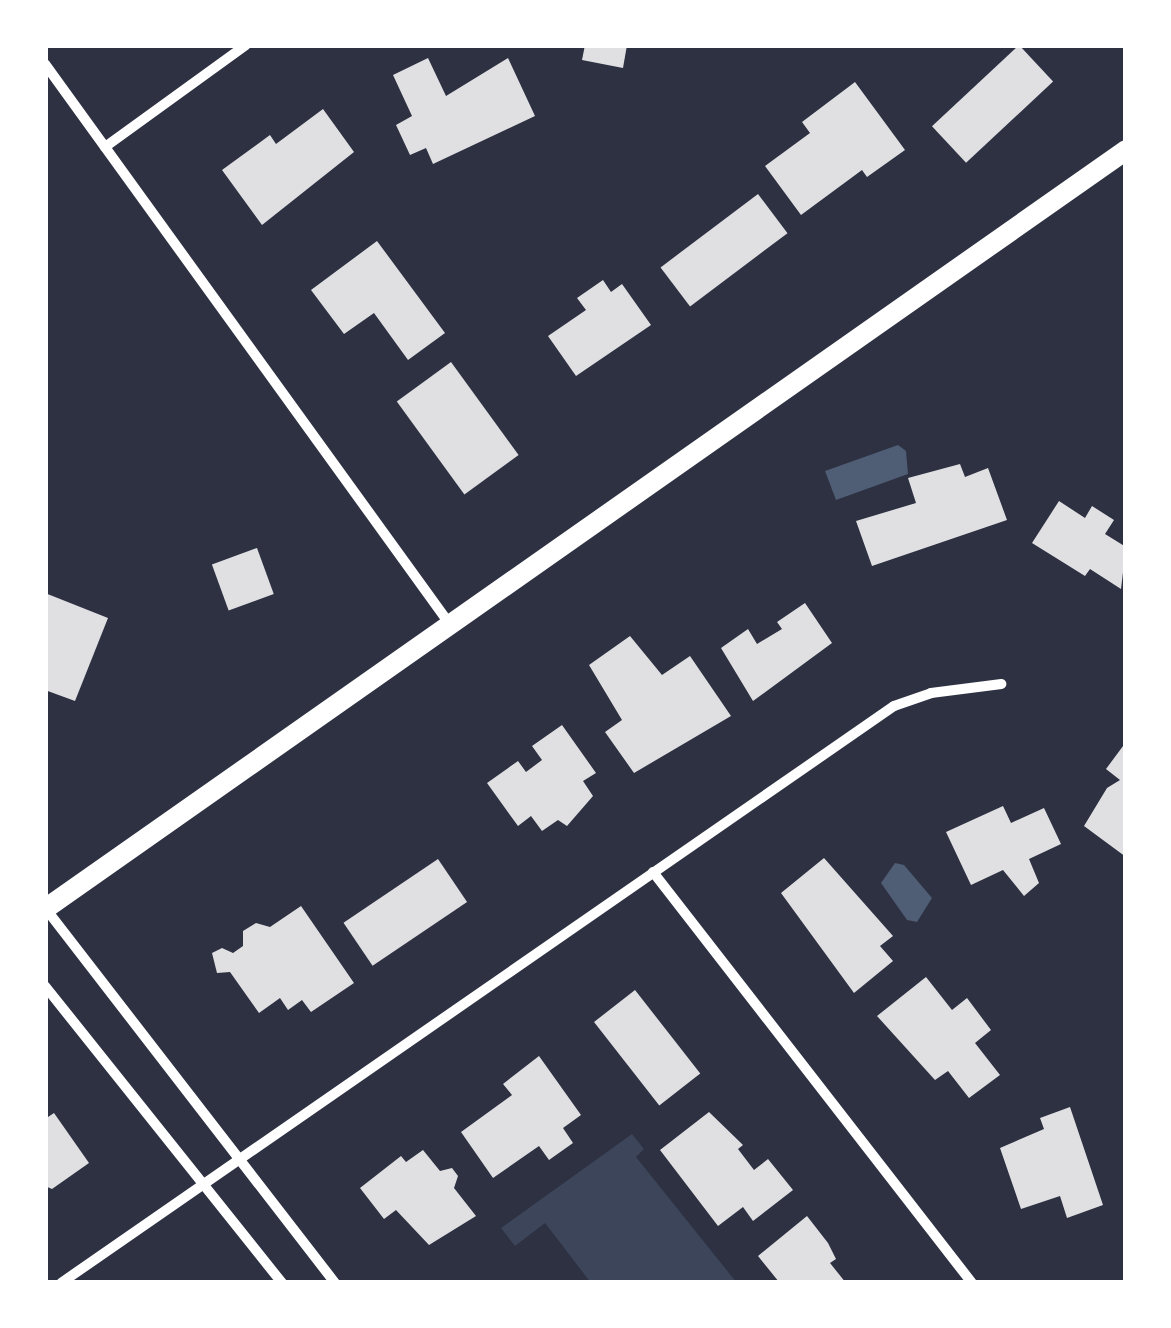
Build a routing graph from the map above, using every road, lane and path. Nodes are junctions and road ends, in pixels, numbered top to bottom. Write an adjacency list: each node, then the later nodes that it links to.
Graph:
1 (246, 45): 3 (street)
2 (45, 64): 3 (street)
3 (105, 147): 5 (street)
4 (1126, 150): 5 (main road)
5 (451, 626): 8 (main road)
6 (1002, 684): 7 (street)
7 (653, 872): 10 (street); 15 (street)
8 (45, 909): 10 (street)
9 (45, 986): 11 (street)
10 (240, 1162): 11 (street); 14 (street)
11 (204, 1186): 12 (street); 13 (street)
12 (61, 1283)
13 (282, 1283)
14 (335, 1283)
15 (972, 1283)

